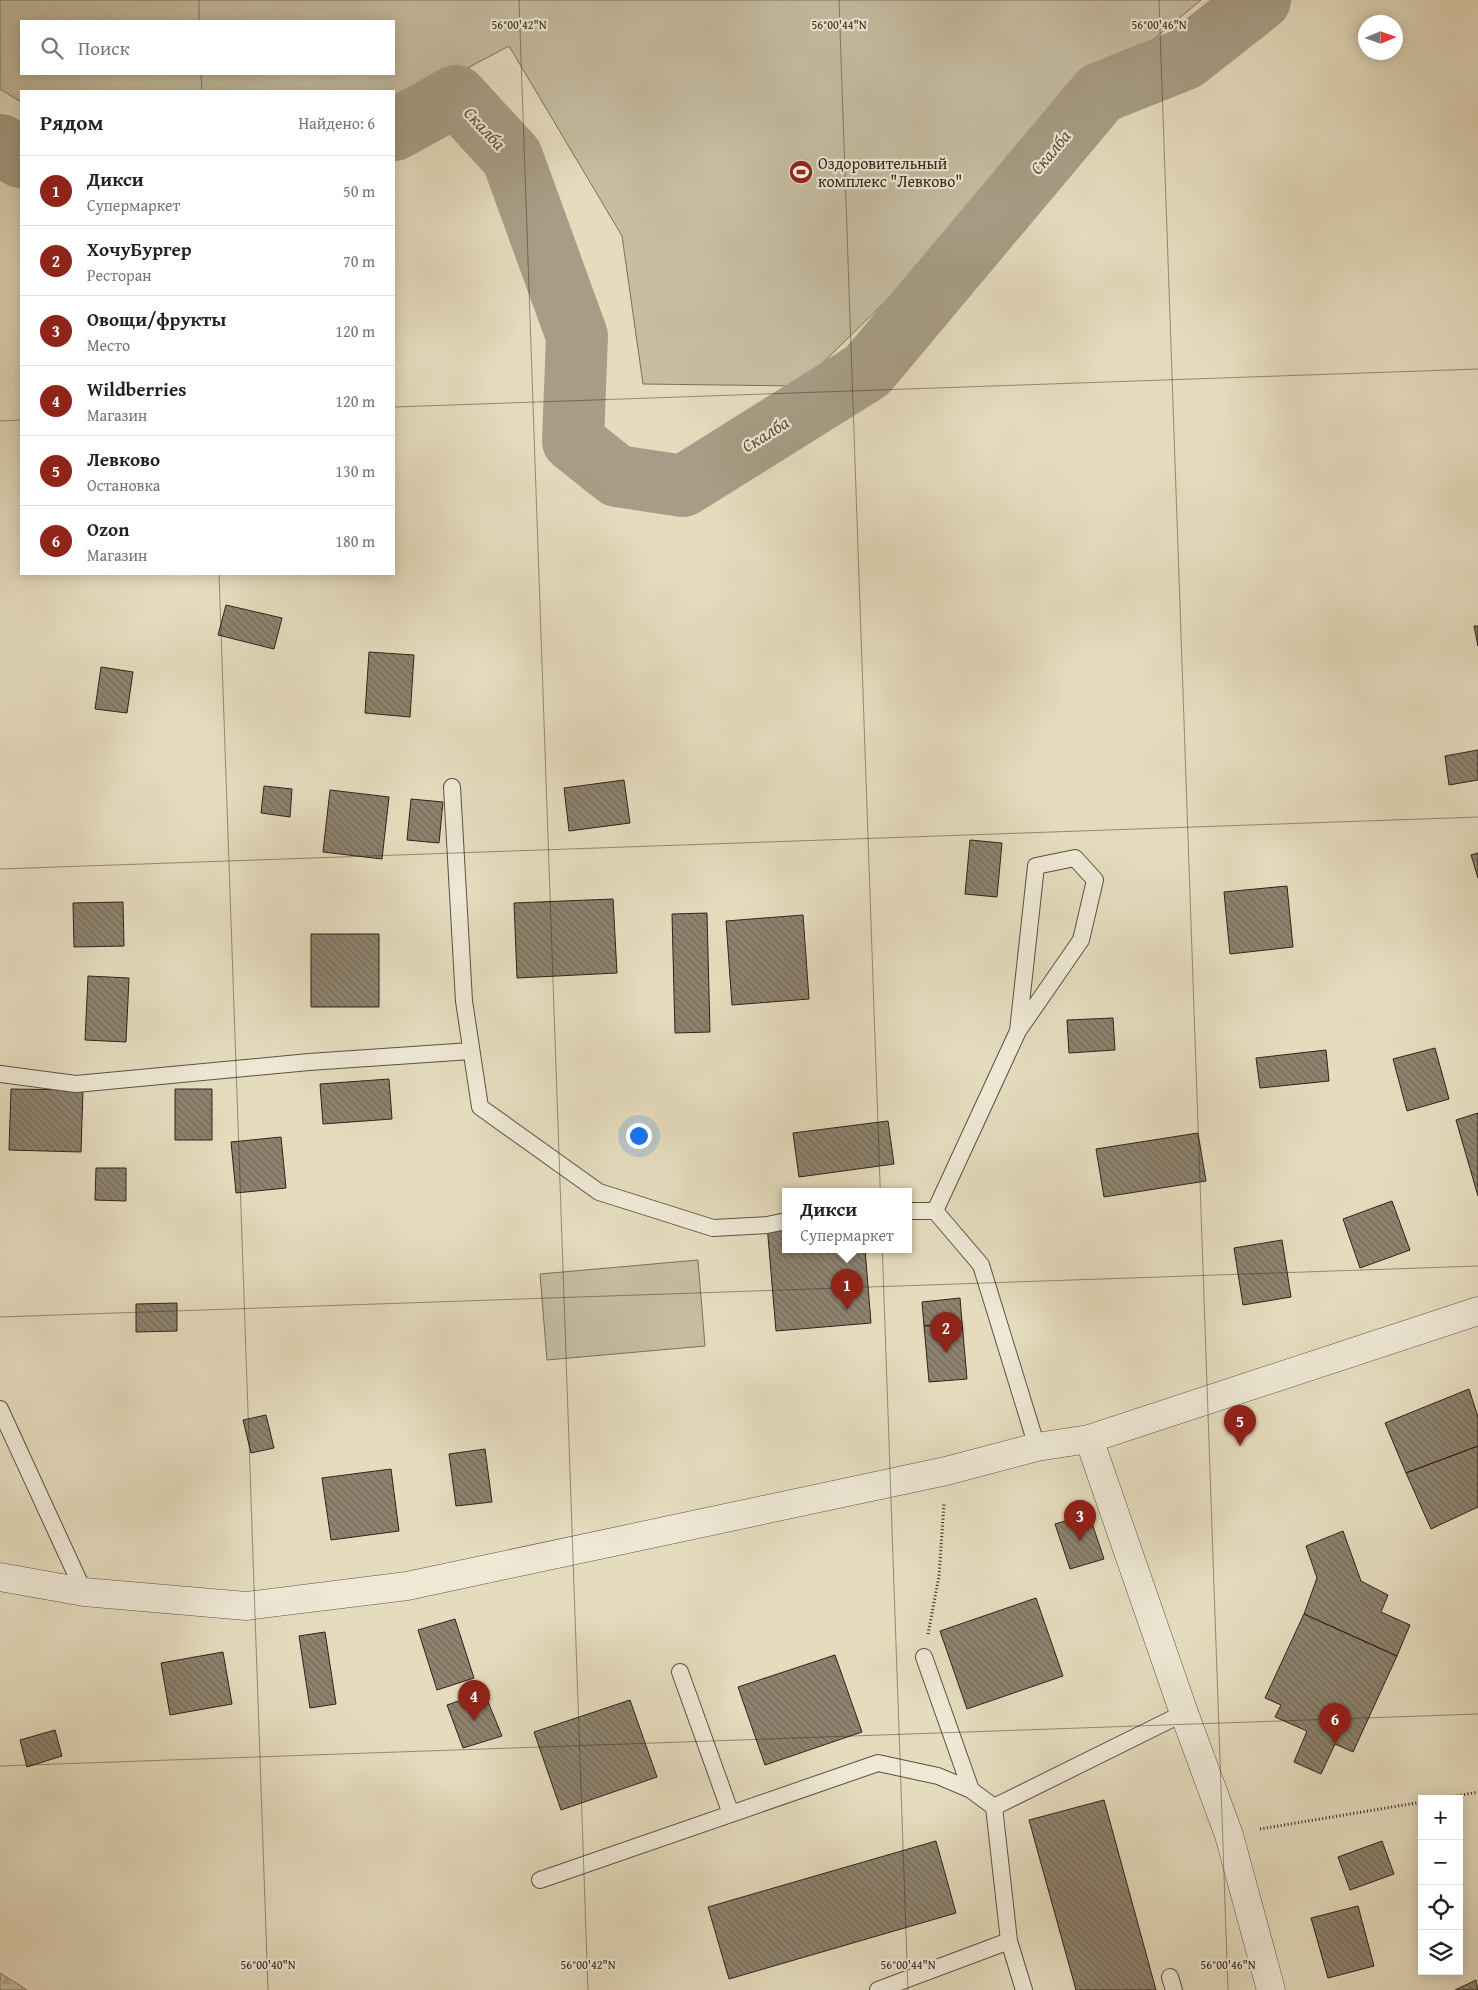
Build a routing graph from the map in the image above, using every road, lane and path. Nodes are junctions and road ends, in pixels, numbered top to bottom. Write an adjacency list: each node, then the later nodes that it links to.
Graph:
1 (452, 787): 3 (lane)
2 (1018, 1031): 2 (lane); 6 (lane)
3 (471, 1051): 4 (lane); 7 (lane)
4 (0, 1074)
5 (912, 1211): 6 (lane)
6 (935, 1212): 11 (lane)
7 (782, 1222)
8 (1478, 1311): 10 (street)
9 (0, 1408): 14 (lane)
10 (1089, 1439): 11 (street); 17 (street)
11 (1037, 1447): 12 (street)
12 (946, 1470): 14 (street); 15 (path)
13 (0, 1577): 14 (street)
14 (84, 1592)
15 (924, 1657): 18 (lane)
16 (680, 1672): 23 (lane)
17 (1184, 1713): 22 (lane); 24 (street)
18 (971, 1790): 22 (lane); 23 (lane)
19 (1478, 1792): 20 (path)
20 (1462, 1795)
21 (1418, 1803): 24 (path)
22 (994, 1806): 26 (lane)
23 (731, 1814): 25 (lane)
24 (1229, 1835): 29 (street)
25 (540, 1880)
26 (1010, 1941): 27 (lane); 28 (lane)
27 (878, 1990)
28 (1024, 1990)
29 (1271, 1990)

